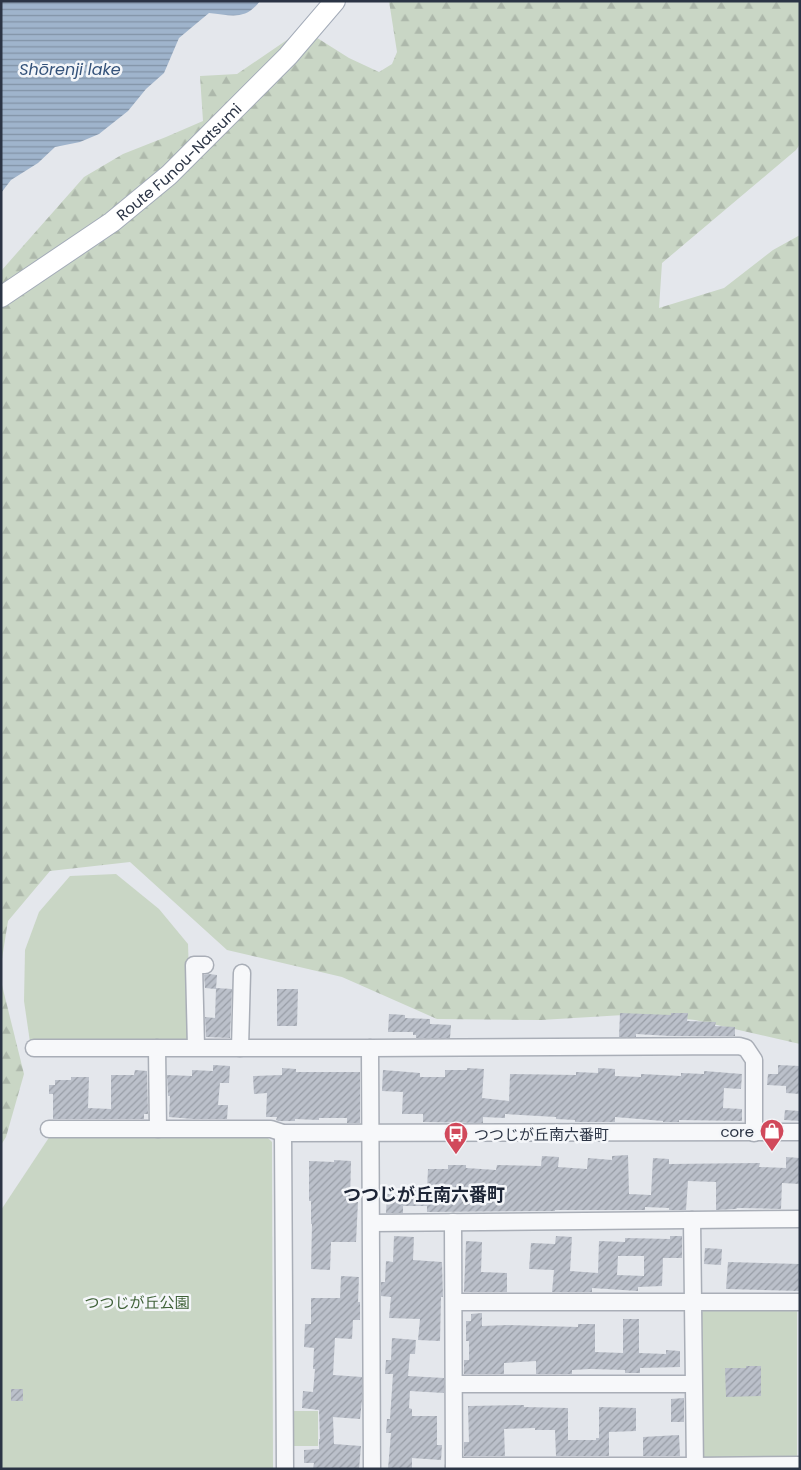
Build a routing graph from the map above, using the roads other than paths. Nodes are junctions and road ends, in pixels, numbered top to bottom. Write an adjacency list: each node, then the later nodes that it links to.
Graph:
1 (335, 1): 2 (main road, Route Funou-Natsumi)
2 (1, 296)
3 (205, 965): 5 (street)
4 (242, 973): 8 (street)
5 (196, 1047): 7 (street); 8 (street)
6 (34, 1048): 7 (street)
7 (157, 1048): 11 (street)
8 (240, 1048): 9 (street)
9 (370, 1048): 13 (street); 15 (street)
10 (49, 1129): 11 (street)
11 (158, 1129): 14 (street)
12 (800, 1132): 13 (street)
13 (754, 1133): 15 (street)
14 (283, 1134): 15 (street); 28 (street)
15 (371, 1134): 19 (street)
16 (692, 1220): 17 (street); 18 (street); 21 (street)
17 (800, 1220)
18 (453, 1222): 19 (street); 20 (street)
19 (372, 1223): 29 (street)
20 (454, 1302): 21 (street); 23 (street)
21 (693, 1302): 22 (street); 24 (street)
22 (800, 1302)
23 (454, 1384): 24 (street); 26 (street)
24 (693, 1384): 27 (street)
25 (800, 1465): 27 (street)
26 (454, 1467): 27 (street)
27 (695, 1468)
28 (284, 1469)
29 (372, 1469)

